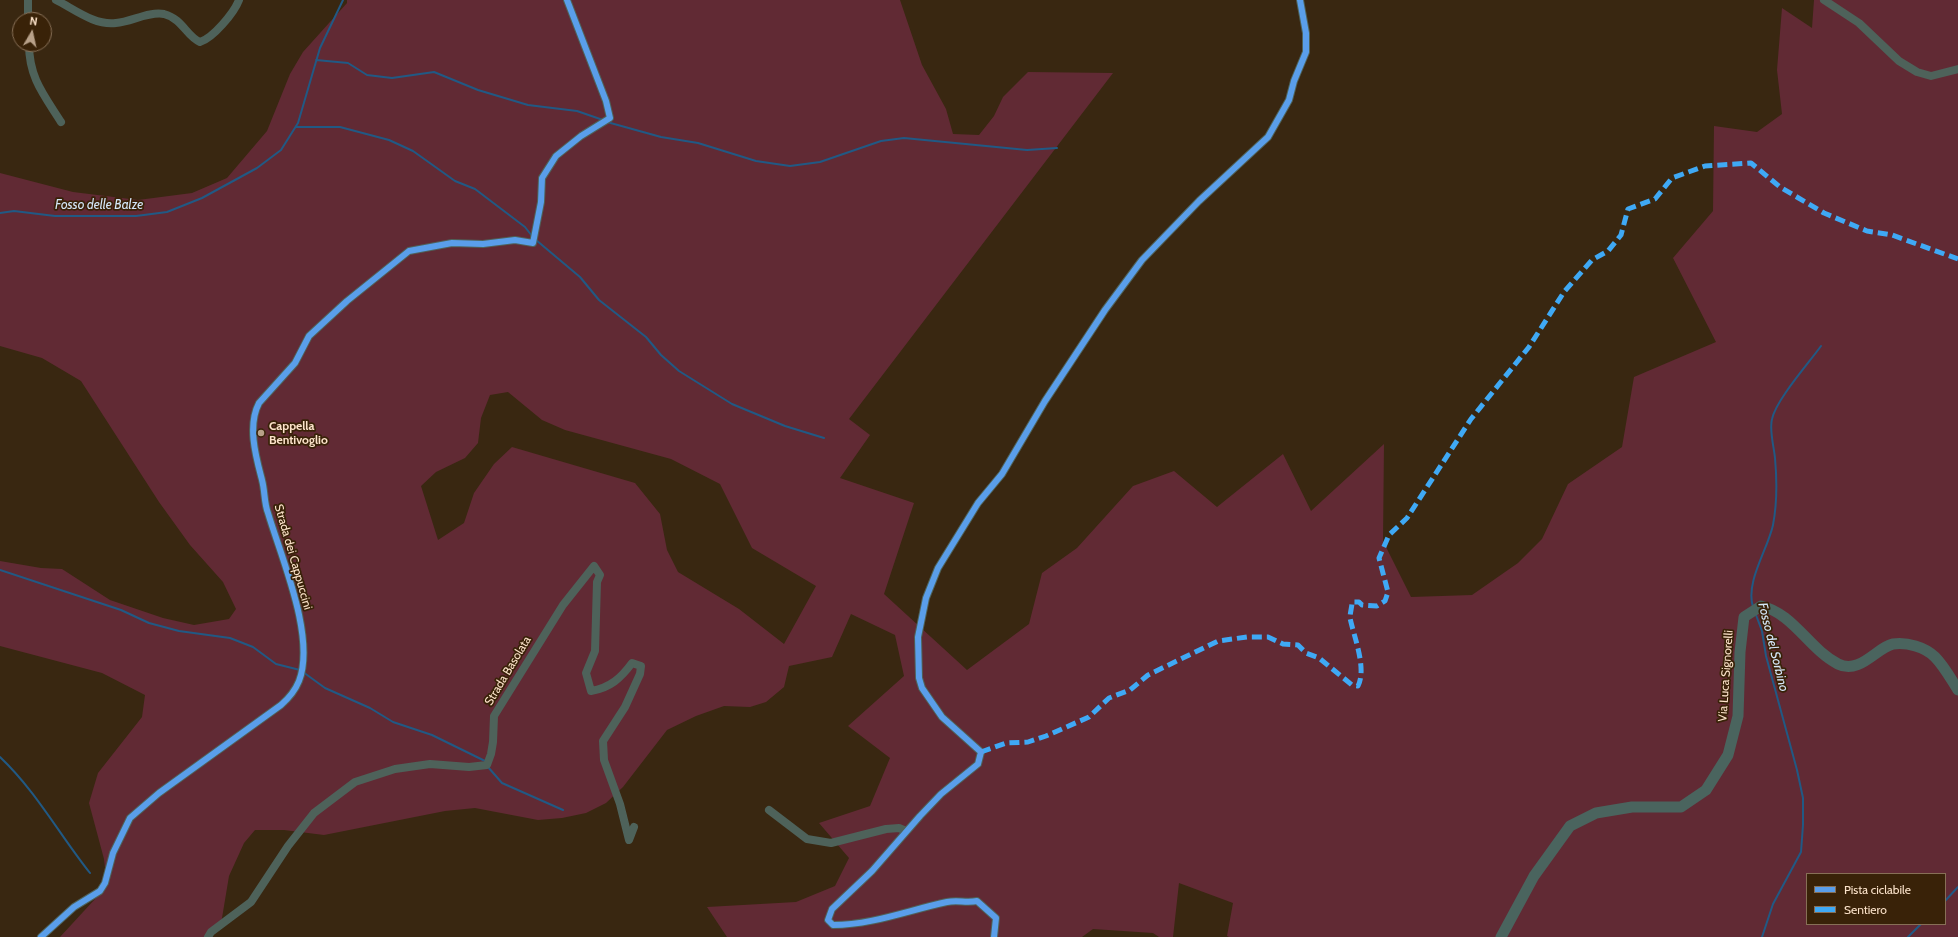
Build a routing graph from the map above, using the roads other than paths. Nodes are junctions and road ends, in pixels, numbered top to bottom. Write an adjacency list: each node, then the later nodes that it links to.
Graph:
1 (28, 0): 7 (street)
2 (56, 0): 3 (street)
3 (239, 0)
4 (567, 0): 15 (street, Strada dei Cappuccini)
5 (1300, 0): 14 (street)
6 (1824, 0): 9 (street)
7 (28, 12)
8 (29, 52): 10 (street)
9 (1958, 69)
10 (62, 122)
11 (1958, 690): 18 (main road, Via Luca Signorelli)
12 (770, 810): 14 (street)
13 (634, 827): 16 (street, Strada Basolata)
14 (906, 831): 17 (street)
15 (41, 937)
16 (208, 937)
17 (994, 937)
18 (1500, 937)

